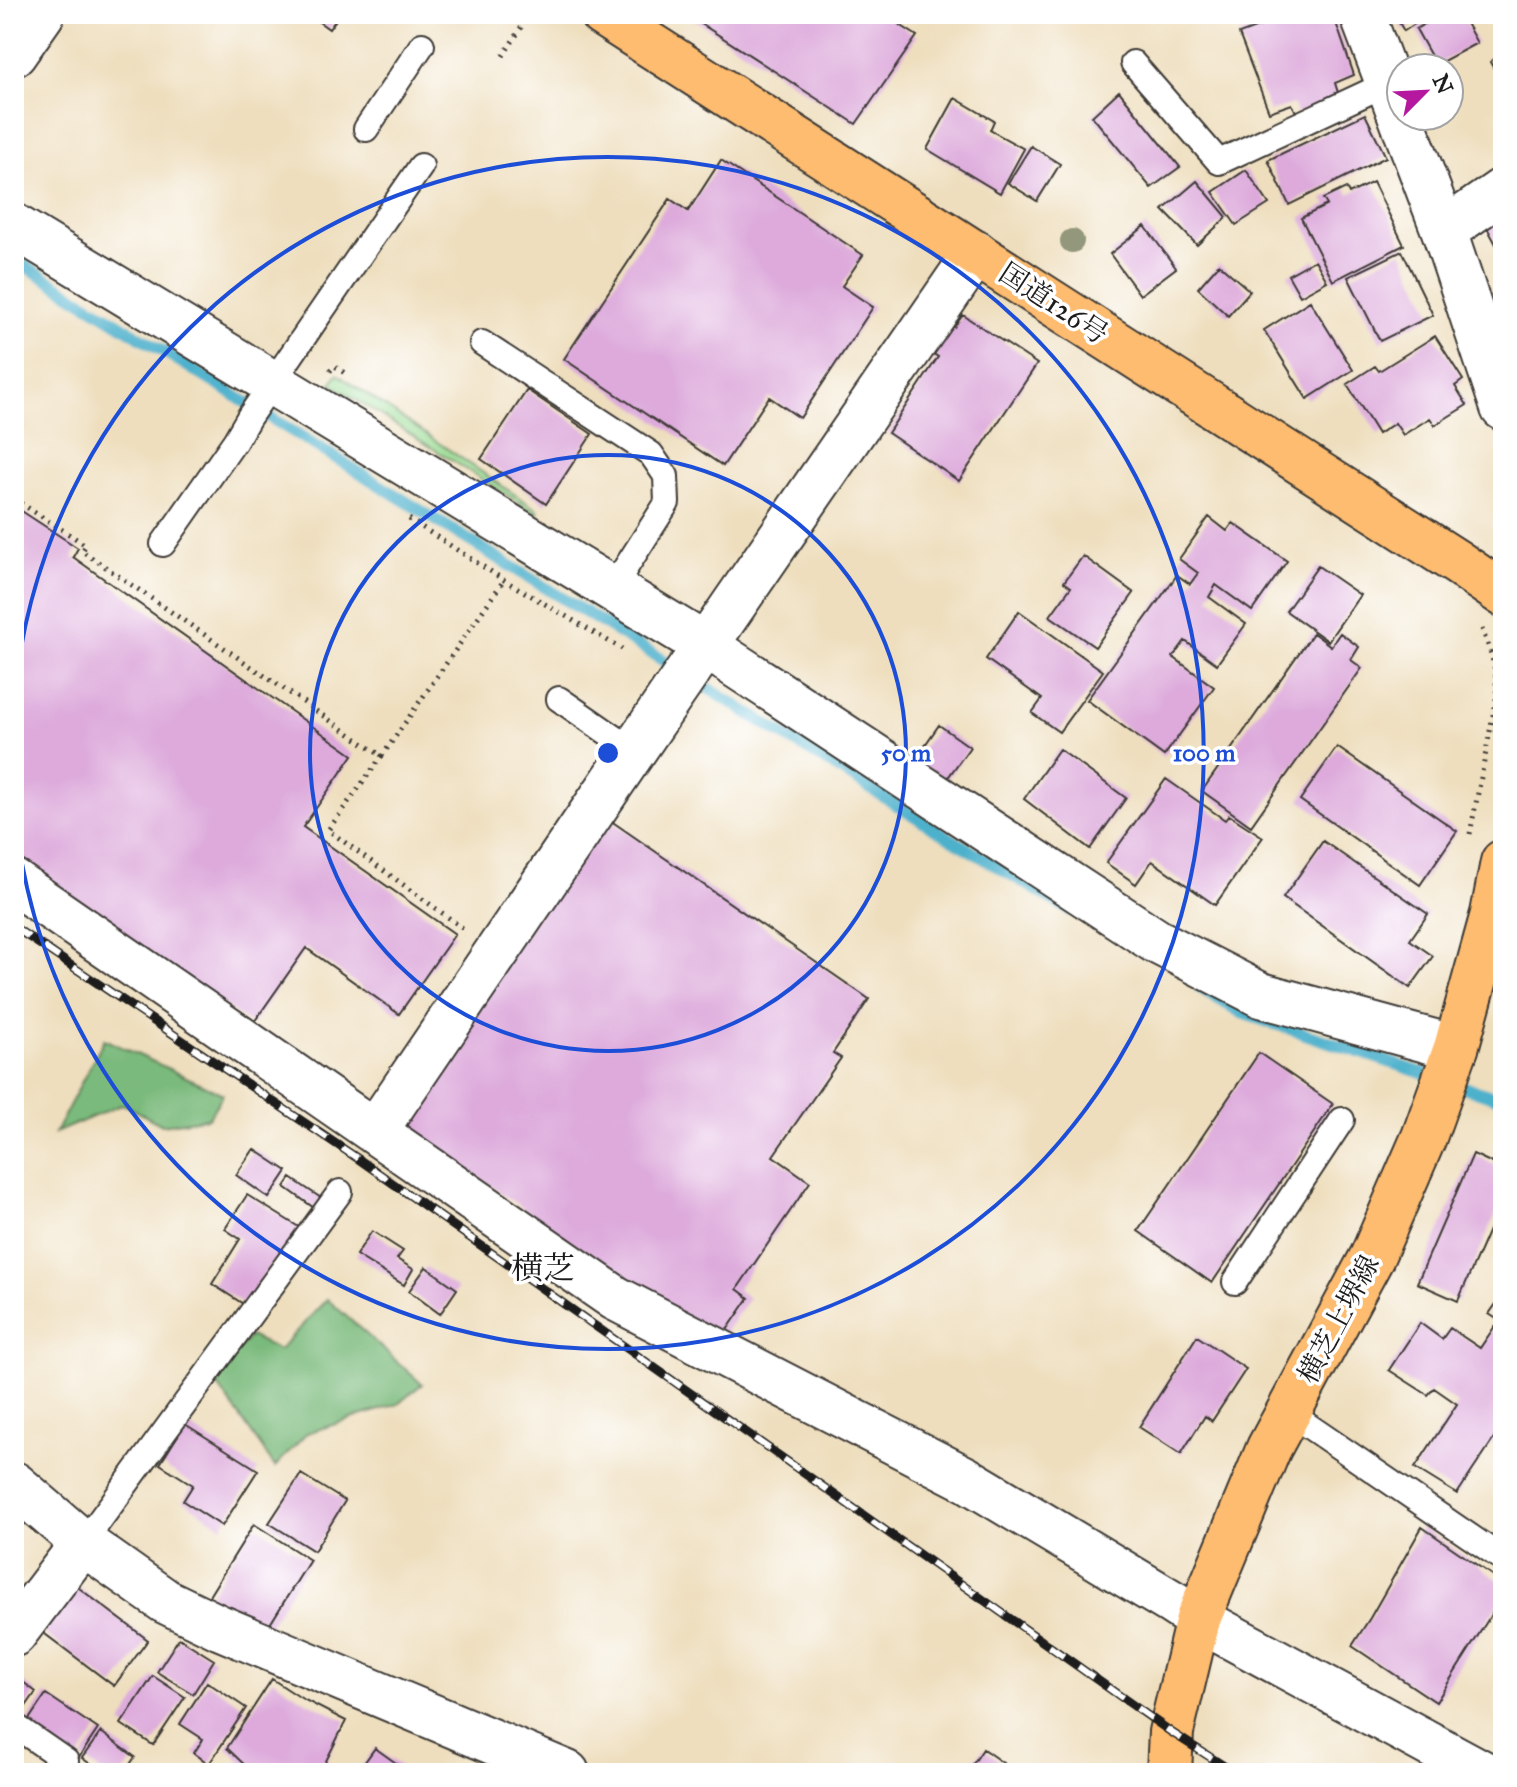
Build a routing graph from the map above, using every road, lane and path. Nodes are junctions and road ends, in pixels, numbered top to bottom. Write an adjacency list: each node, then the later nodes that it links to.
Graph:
1 (42, 14): 6 (street)
2 (530, 14): 7 (path)
3 (602, 14): 17 (main road, 国道126号)
4 (1362, 14): 9 (street)
5 (422, 45): 11 (lane)
6 (14, 54)
7 (503, 56)
8 (1133, 63): 10 (lane)
9 (1385, 75)
10 (1385, 84)
11 (366, 129)
12 (1407, 132): 16 (street)
13 (421, 166): 19 (lane)
14 (1503, 190): 16 (street)
15 (14, 226): 19 (street)
16 (1444, 231): 20 (street)
17 (976, 253): 25 (main road, 国道126号); 26 (street)
18 (482, 343): 24 (lane)
19 (261, 400): 22 (lane); 24 (street)
20 (1503, 408)
21 (14, 499): 29 (path)
22 (163, 544)
23 (507, 577): 29 (path)
24 (612, 589): 26 (street)
25 (1492, 610): 30 (path)
26 (703, 650): 28 (street); 33 (street)
27 (559, 699): 28 (lane)
28 (634, 751): 35 (street)
29 (382, 756): 32 (path)
30 (1486, 851): 33 (main road, 横芝上堺線)
31 (14, 882): 35 (street)
32 (471, 933)
33 (1456, 1048): 38 (main road, 横芝上堺線)
34 (1342, 1120): 37 (lane)
35 (375, 1131): 42 (street)
36 (340, 1192): 40 (lane)
37 (1235, 1282)
38 (1288, 1412): 41 (lane); 42 (main road, 横芝上堺線)
39 (14, 1484): 40 (street)
40 (83, 1543): 43 (street); 46 (street)
41 (1503, 1559)
42 (1198, 1619): 47 (main road, 横芝上堺線); 48 (street)
43 (14, 1634)
44 (14, 1725): 45 (lane)
45 (66, 1761)
46 (567, 1773)
47 (1169, 1773)
48 (1483, 1773)

